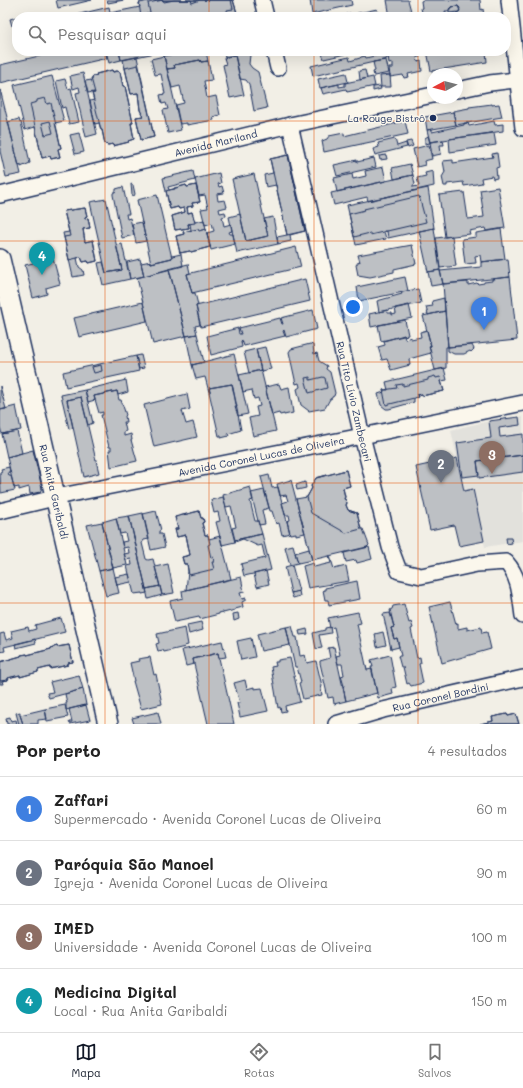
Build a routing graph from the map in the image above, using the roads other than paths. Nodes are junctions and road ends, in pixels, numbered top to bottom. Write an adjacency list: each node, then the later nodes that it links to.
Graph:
1 (262, 0): 3 (street)
2 (509, 0): 4 (street)
3 (265, 12)
4 (511, 12)
5 (511, 14): 8 (street)
6 (275, 56): 7 (street)
7 (278, 68)
8 (520, 79): 9 (street); 12 (street)
9 (463, 89)
10 (427, 96): 11 (street, Avenida Mariland)
11 (290, 125): 13 (street, Avenida Mariland); 16 (street, Rua Tito Lívio Zambecari)
12 (523, 128)
13 (0, 195)
14 (0, 259): 17 (main road, Rua Anita Garibaldi)
15 (523, 403): 16 (street, Avenida Coronel Lucas de Oliveira)
16 (362, 436): 17 (street, Avenida Coronel Lucas de Oliveira); 19 (street, Rua Tito Lívio Zambecari)
17 (56, 497): 18 (street, Avenida Coronel Lucas de Oliveira); 21 (main road, Rua Anita Garibaldi)
18 (0, 510)
19 (523, 616)
20 (523, 678): 22 (street, Rua Coronel Bordini)
21 (108, 724)
22 (336, 724)

